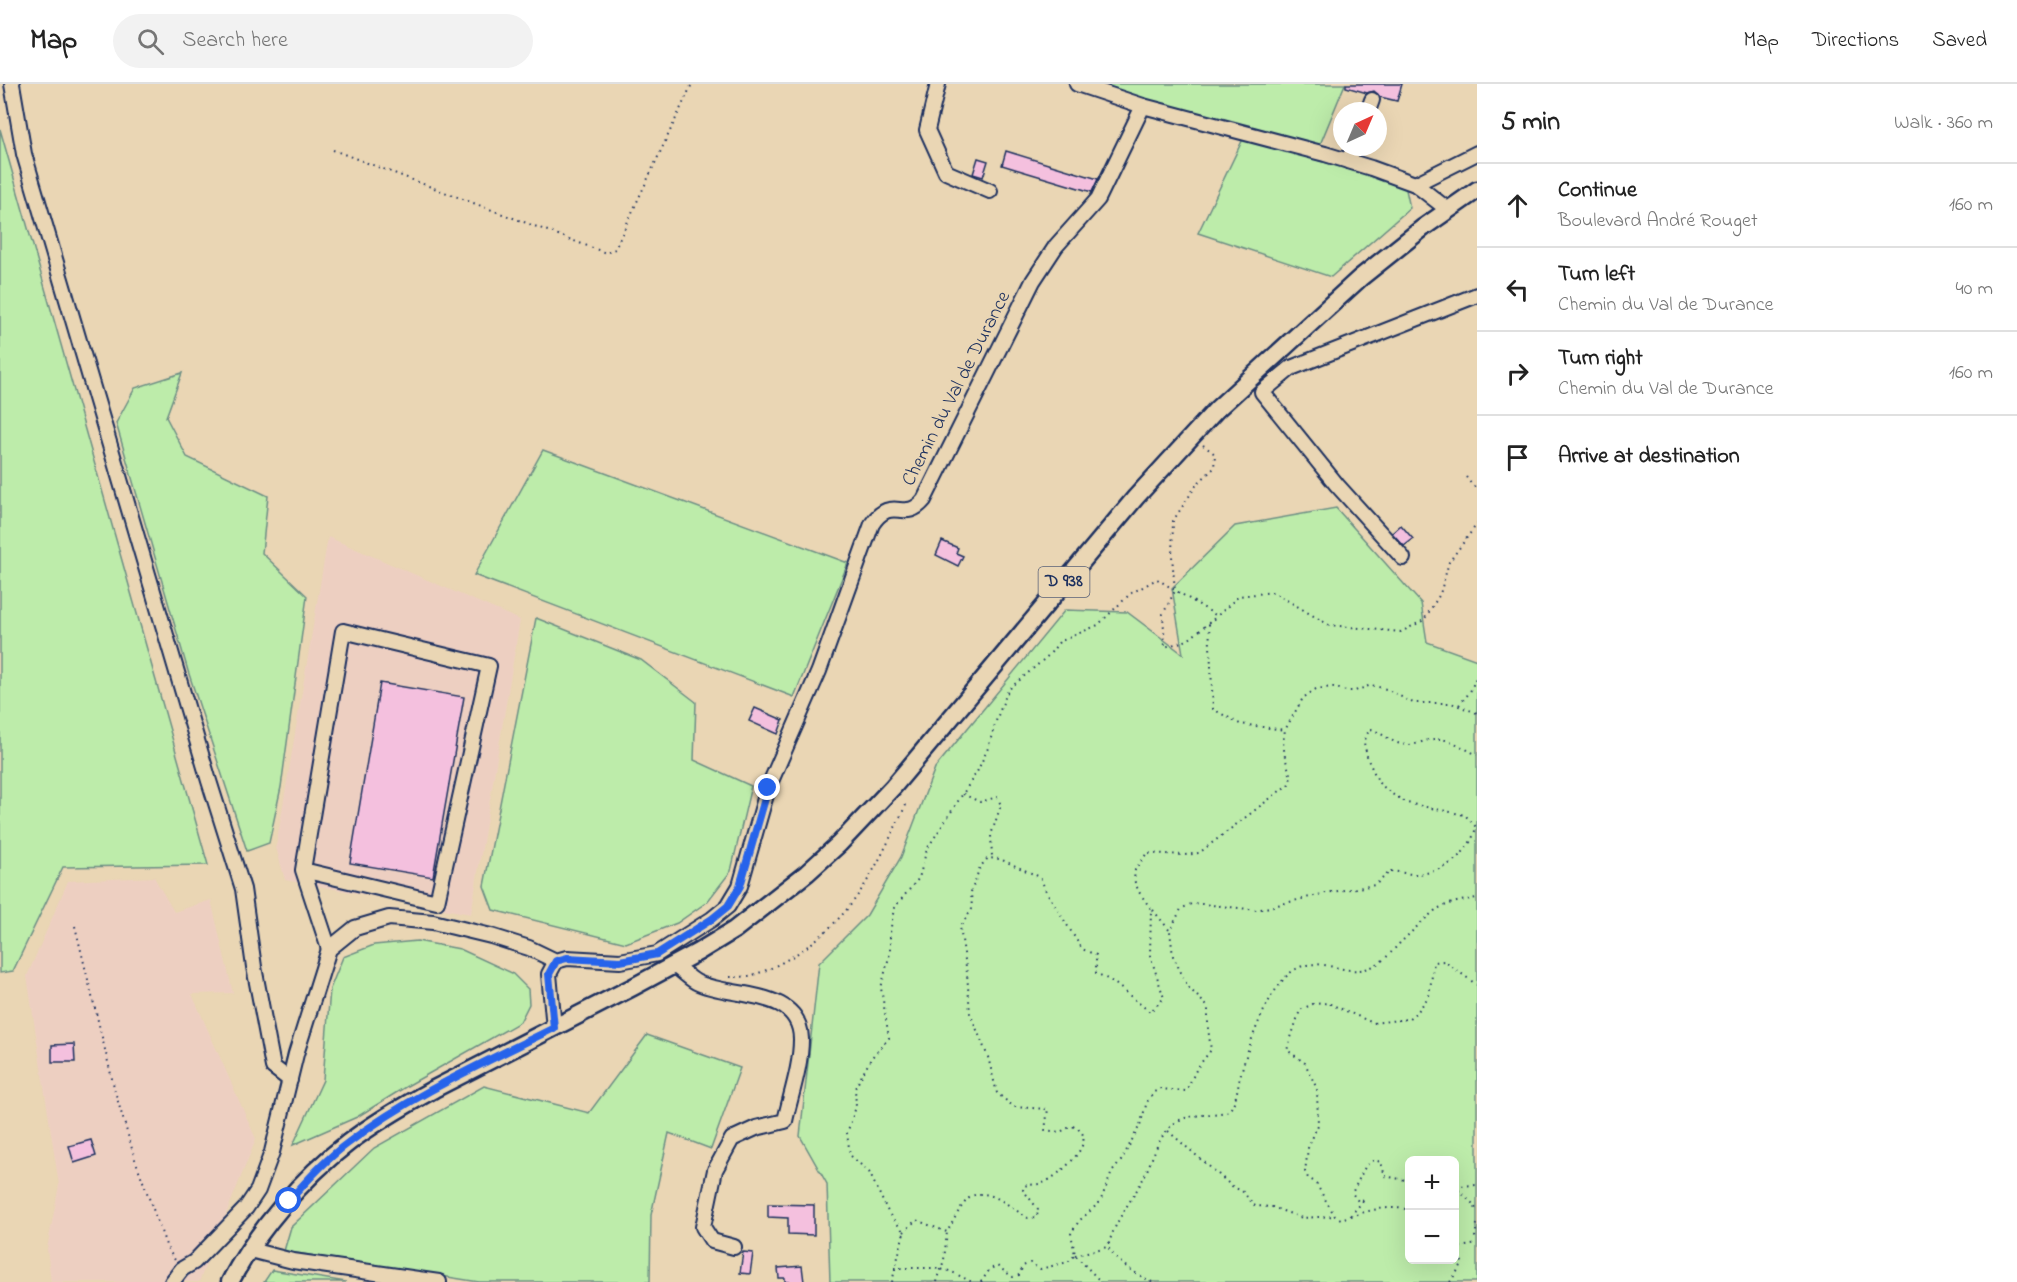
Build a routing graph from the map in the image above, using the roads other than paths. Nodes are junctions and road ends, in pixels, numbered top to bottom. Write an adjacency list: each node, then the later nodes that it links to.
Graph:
1 (12, 84): 19 (street)
2 (938, 84): 10 (street)
3 (1077, 84): 4 (street)
4 (1143, 106): 7 (street); 16 (street, Chemin du Val de Durance)
5 (1477, 153): 8 (street)
6 (1350, 156): 7 (street)
7 (1348, 161): 8 (street)
8 (1415, 183): 11 (street)
9 (1477, 190): 11 (main road, D 938)
10 (990, 191)
11 (1447, 209): 17 (main road, D 938)
12 (1477, 295): 13 (street)
13 (1403, 558)
14 (303, 870): 14 (street); 15 (street)
15 (329, 949): 16 (street); 19 (street)
16 (556, 961): 18 (street)
17 (674, 965): 18 (main road, D 938); 20 (street)
18 (554, 1028): 21 (main road, D 938)
19 (290, 1080): 22 (street)
20 (734, 1247)
21 (250, 1250): 23 (main road, D 938); 24 (street)
22 (172, 1282)
23 (230, 1282)
24 (439, 1282)

